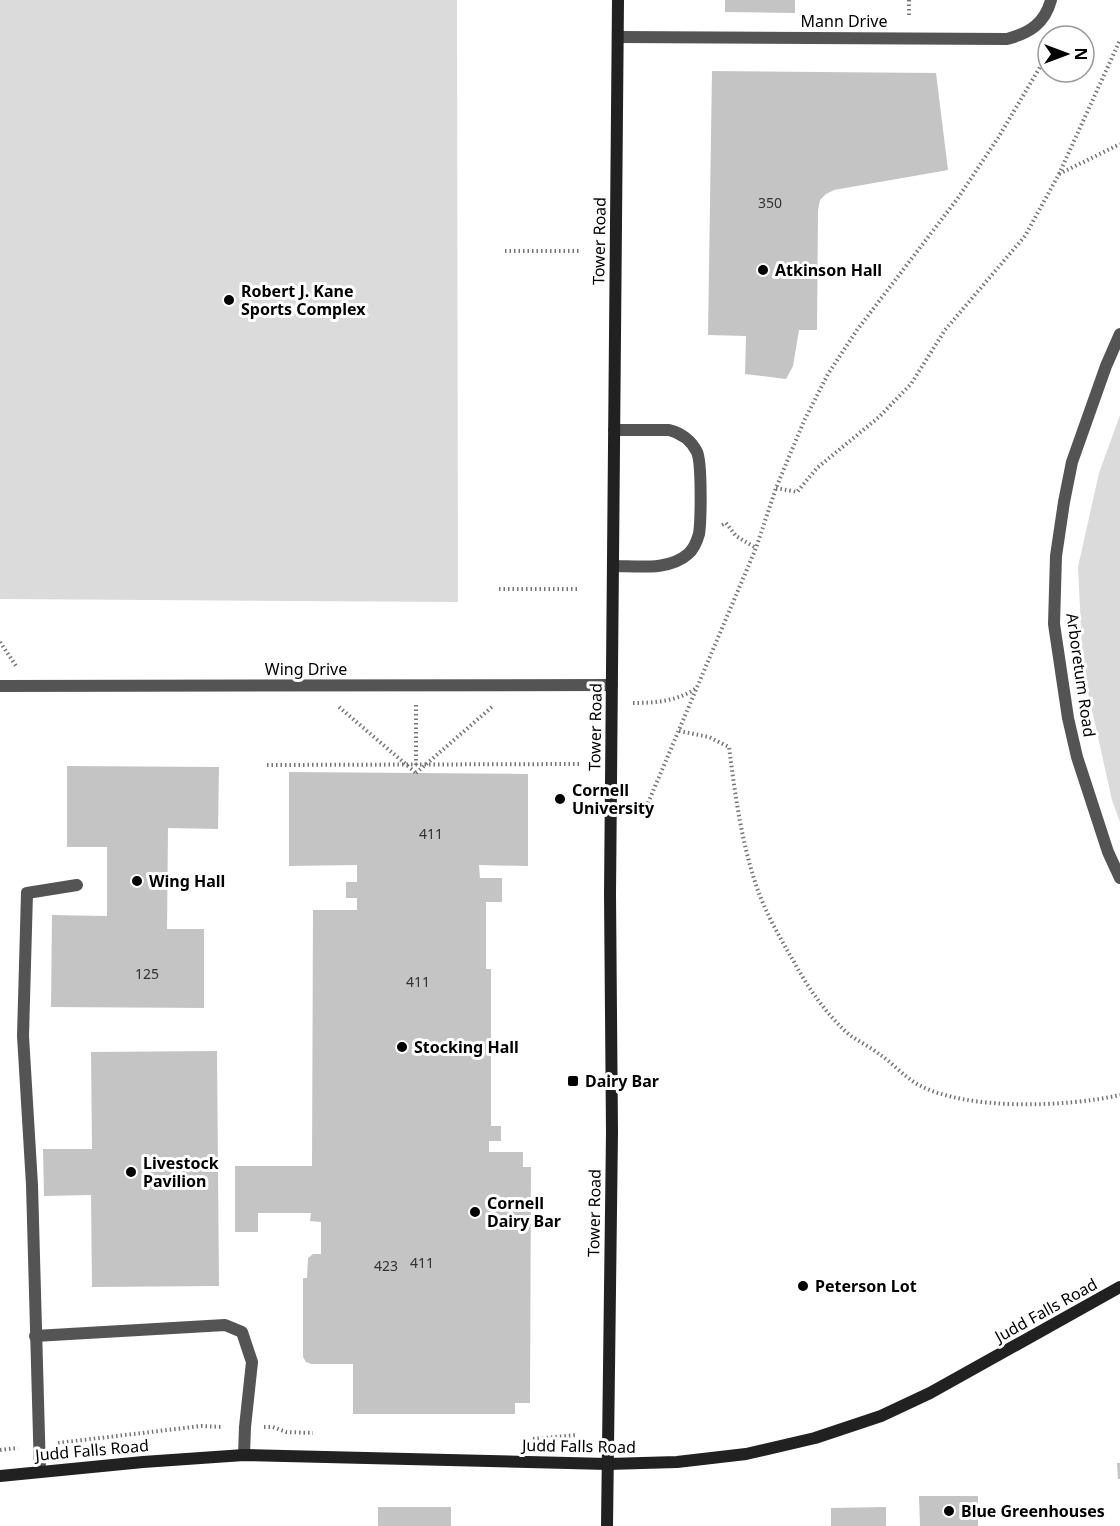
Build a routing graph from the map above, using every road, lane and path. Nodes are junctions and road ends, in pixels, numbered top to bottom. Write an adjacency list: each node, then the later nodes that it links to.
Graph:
1 (618, 0): 3 (street, Tower Road)
2 (1051, 0): 3 (street, Mann Drive)
3 (618, 38): 11 (street, Tower Road)
4 (1120, 40): 7 (path)
5 (1036, 74): 12 (path)
6 (1120, 144): 7 (path)
7 (1059, 174): 12 (path)
8 (504, 251): 9 (path)
9 (581, 251)
10 (1120, 334): 33 (street, Arboretum Road)
11 (614, 430): 13 (street); 15 (street, Tower Road)
12 (776, 488): 14 (path)
13 (699, 529): 14 (path); 15 (street)
14 (756, 548): 20 (path)
15 (613, 566): 18 (street, Tower Road)
16 (499, 589): 17 (path)
17 (577, 589)
18 (612, 685): 19 (street, Wing Drive); 39 (street, Tower Road)
19 (0, 686)
20 (696, 688): 21 (path); 25 (path)
21 (633, 704)
22 (416, 705): 29 (path)
23 (493, 705): 30 (path)
24 (338, 706): 28 (path)
25 (679, 731): 32 (path); 35 (path)
26 (582, 764): 30 (path)
27 (267, 765): 28 (path)
28 (406, 765): 29 (path); 31 (path)
29 (416, 765): 30 (path); 31 (path)
30 (427, 765): 31 (path)
31 (416, 773)
32 (648, 802)
33 (1120, 878)
34 (77, 885): 37 (street)
35 (1120, 1095)
36 (1120, 1287): 39 (street, Judd Falls Road)
37 (35, 1336): 38 (street); 40 (street)
38 (244, 1455): 39 (street, Judd Falls Road); 40 (street, Judd Falls Road)
39 (608, 1464): 42 (street, Tower Road)
40 (40, 1472): 41 (street, Judd Falls Road)
41 (0, 1476)
42 (607, 1526)

